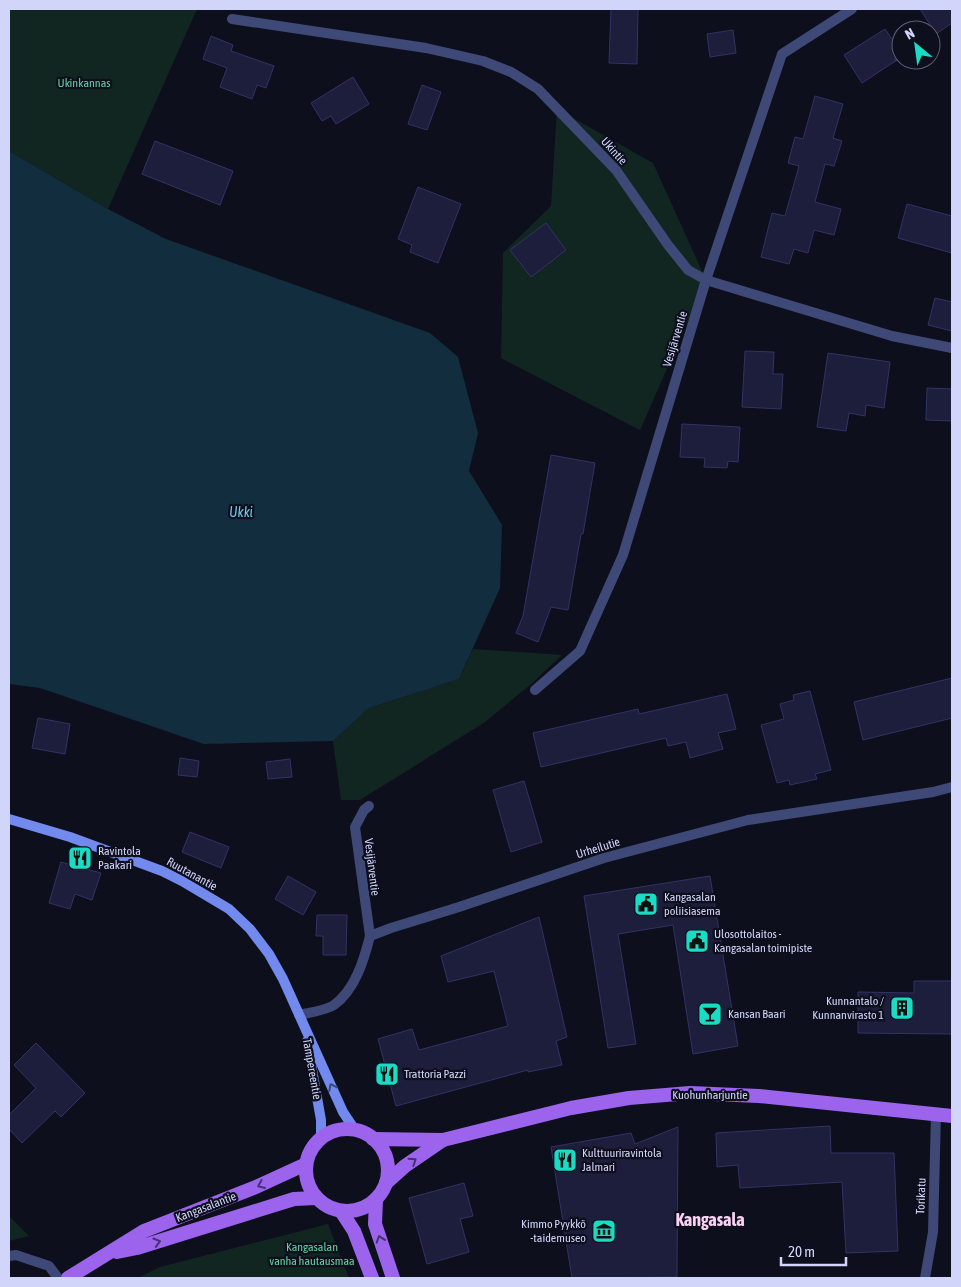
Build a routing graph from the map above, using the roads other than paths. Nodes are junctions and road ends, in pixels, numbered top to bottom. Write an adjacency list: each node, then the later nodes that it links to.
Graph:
1 (852, 9): 3 (street, Vesijärventie)
2 (232, 19): 3 (street, Ukintie)
3 (706, 280): 4 (street, Ukintie); 5 (street, Vesijärventie)
4 (952, 348)
5 (535, 690)
6 (952, 787): 9 (street, Urheilutie)
7 (369, 806): 9 (street, Vesijärventie)
8 (9, 819): 10 (main road, Ruutanantie)
9 (370, 936): 10 (street)
10 (300, 1015): 11 (main road, Ruutanantie)
11 (304, 1026): 14 (main road, Tampereentie, one-way to 11); 15 (main road, Tampereentie)
12 (936, 1114): 13 (main road, Kuohunharjuntie); 17 (main road, Kuohunharjuntie); 29 (street, Torikatu)
13 (952, 1116)
14 (354, 1130): 15 (main road); 16 (main road)
15 (321, 1138): 18 (main road)
16 (373, 1139): 17 (main road, Kuohunharjuntie); 19 (main road)
17 (442, 1140): 19 (main road, Kuohunharjuntie, one-way to 17)
18 (306, 1164): 20 (main road); 23 (main road, Kangasalantie, one-way to 23)
19 (386, 1184): 21 (main road)
20 (316, 1198): 22 (main road); 23 (main road, Kangasalantie, one-way to 20)
21 (376, 1199): 22 (main road); 28 (main road, one-way to 21)
22 (340, 1211): 27 (main road)
23 (109, 1254): 26 (main road, Kangasalantie)
24 (9, 1256): 25 (street)
25 (58, 1278)
26 (68, 1278)
27 (372, 1278)
28 (394, 1278)
29 (925, 1278)

